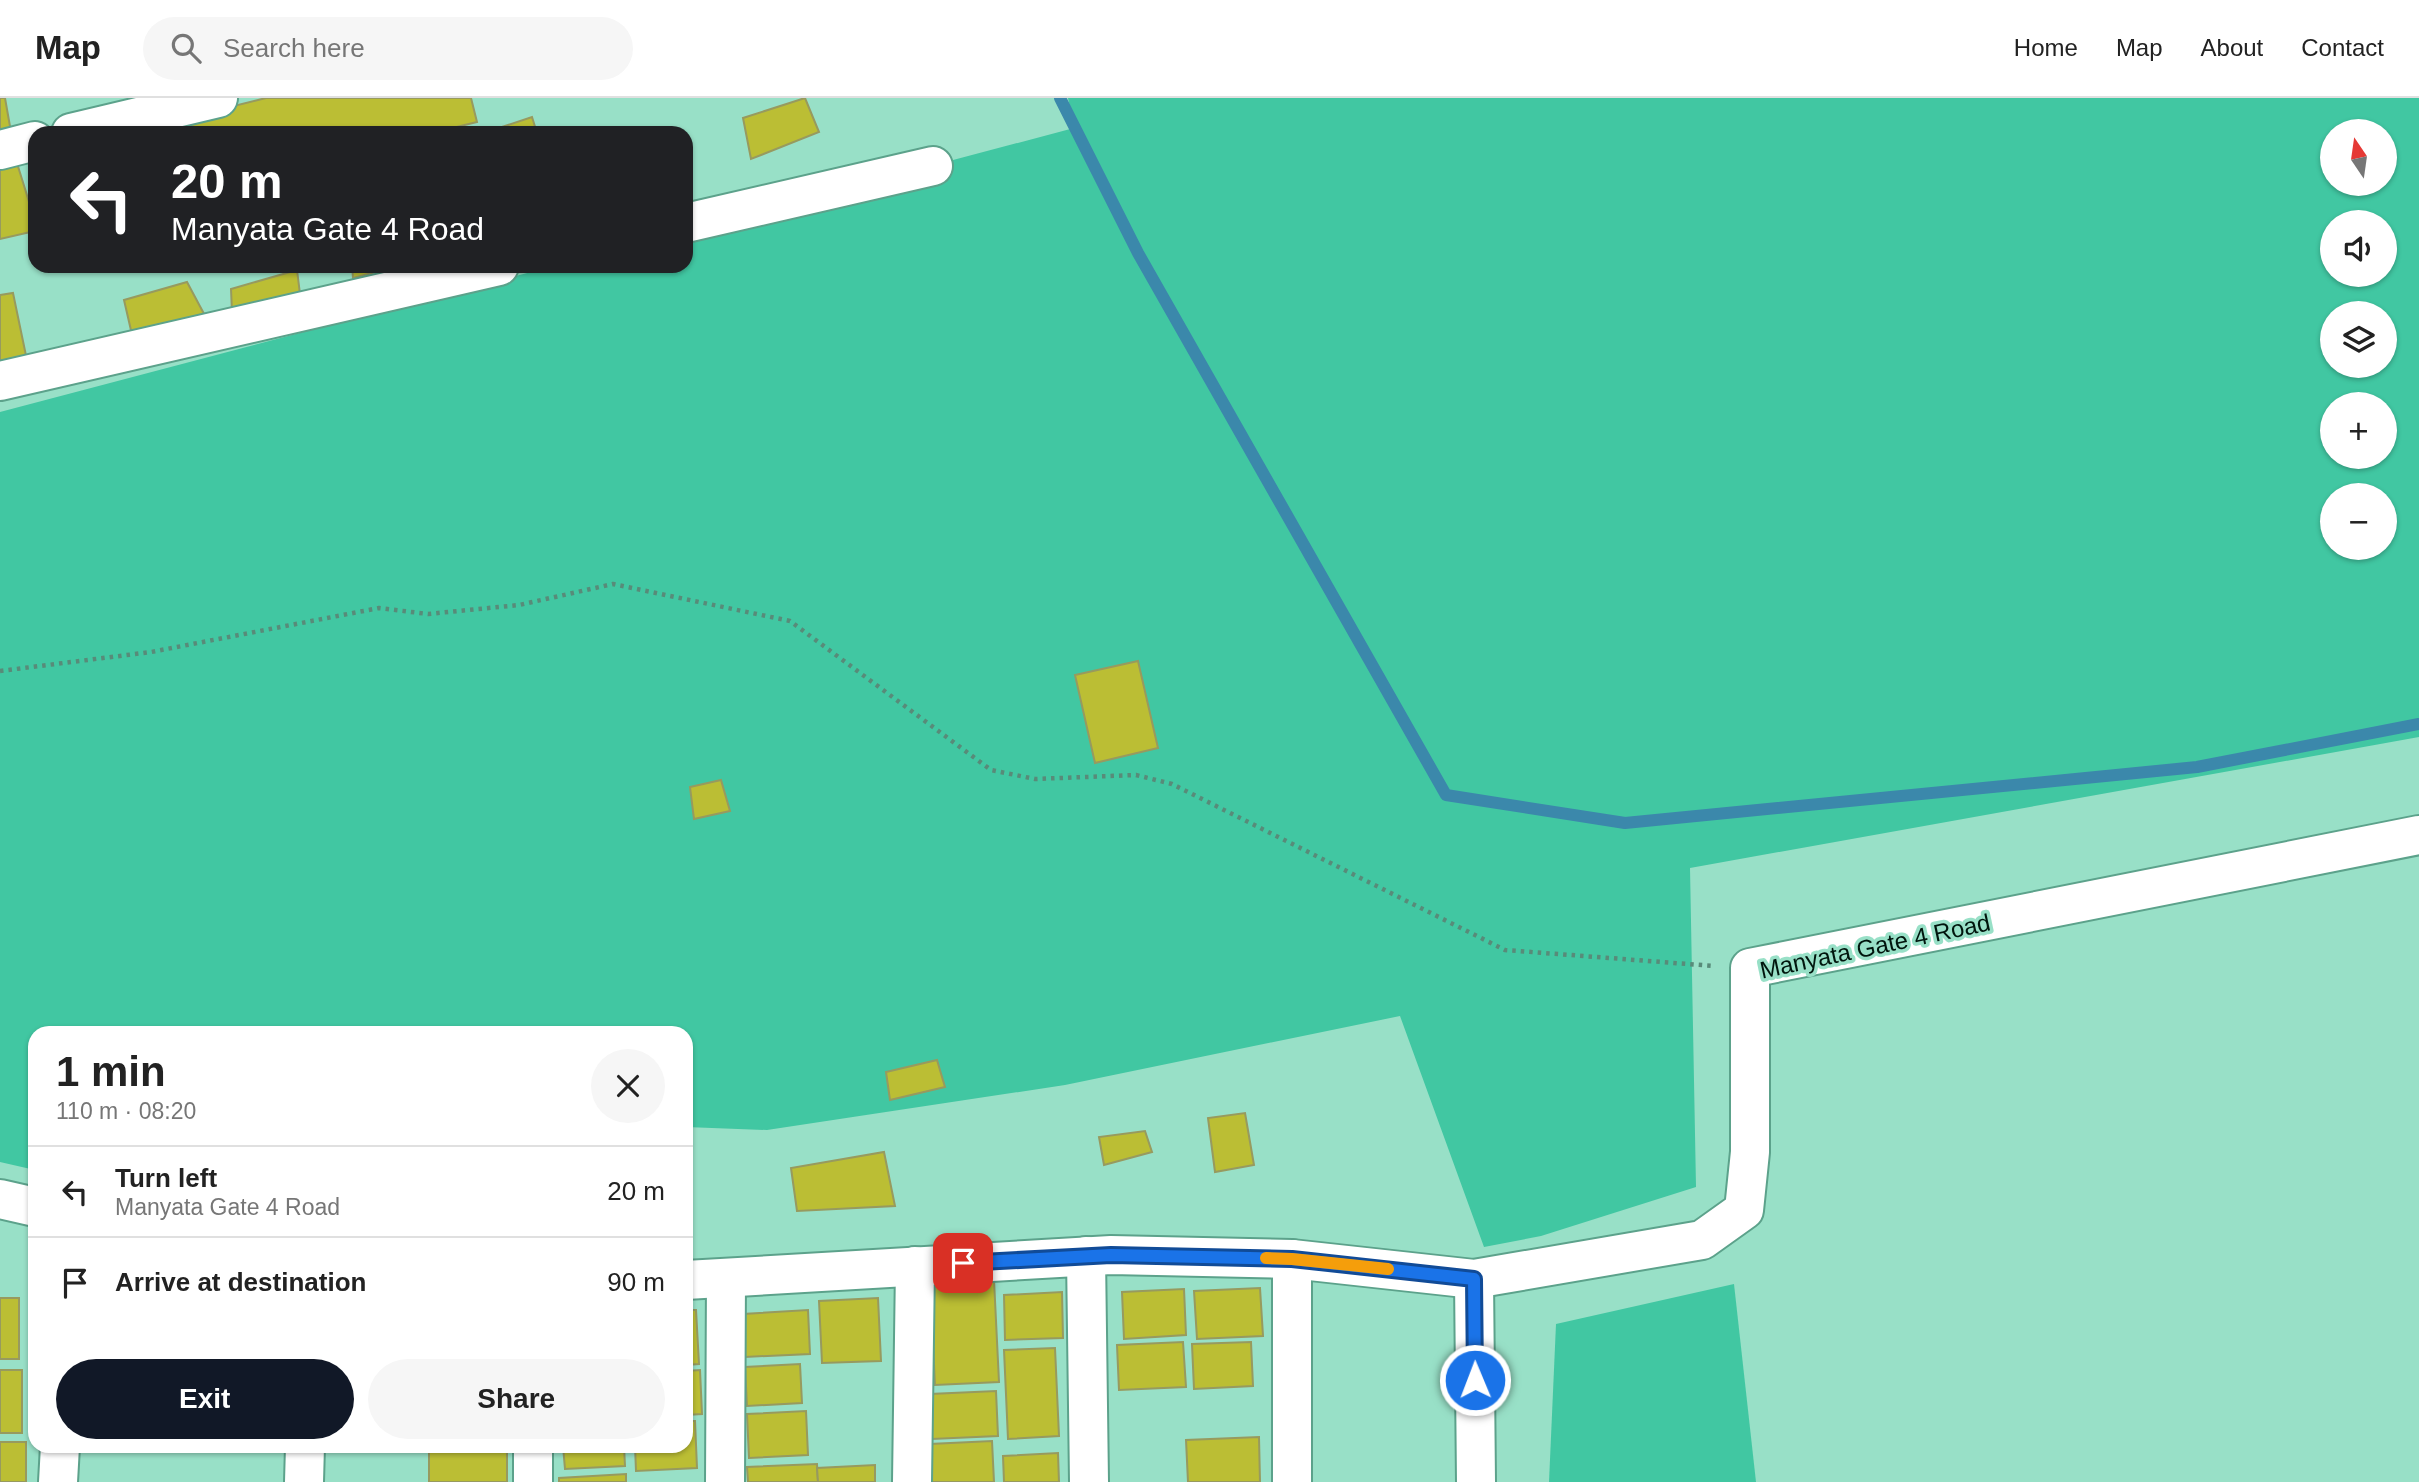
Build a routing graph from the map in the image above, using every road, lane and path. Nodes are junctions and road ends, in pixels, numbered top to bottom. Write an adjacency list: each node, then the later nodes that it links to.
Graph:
1 (218, 98): 2 (street)
2 (100, 126)
3 (28, 143): 4 (street)
4 (0, 150)
5 (933, 166): 6 (street)
6 (693, 221)
7 (469, 273): 8 (street)
8 (0, 381)
9 (0, 671): 11 (path)
10 (2419, 835): 11 (street, Manyata Gate 4 Road)
11 (1750, 968): 18 (street, Manyata Gate 4 Road)
12 (0, 1199): 13 (street)
13 (28, 1205)
14 (1086, 1256): 15 (street, Manyata Gate 4 Road); 16 (street, Manyata Gate 4 Road); 28 (street)
15 (1292, 1259): 18 (street, Manyata Gate 4 Road); 29 (street)
16 (915, 1266): 17 (street, Manyata Gate 4 Road); 27 (street)
17 (726, 1278): 19 (street, Manyata Gate 4 Road); 26 (street)
18 (1474, 1279): 30 (street)
19 (693, 1280)
20 (60, 1453): 23 (street)
21 (305, 1453): 24 (street)
22 (533, 1453): 25 (street)
23 (58, 1482)
24 (304, 1482)
25 (533, 1482)
26 (725, 1482)
27 (912, 1482)
28 (1089, 1482)
29 (1292, 1482)
30 (1476, 1482)

